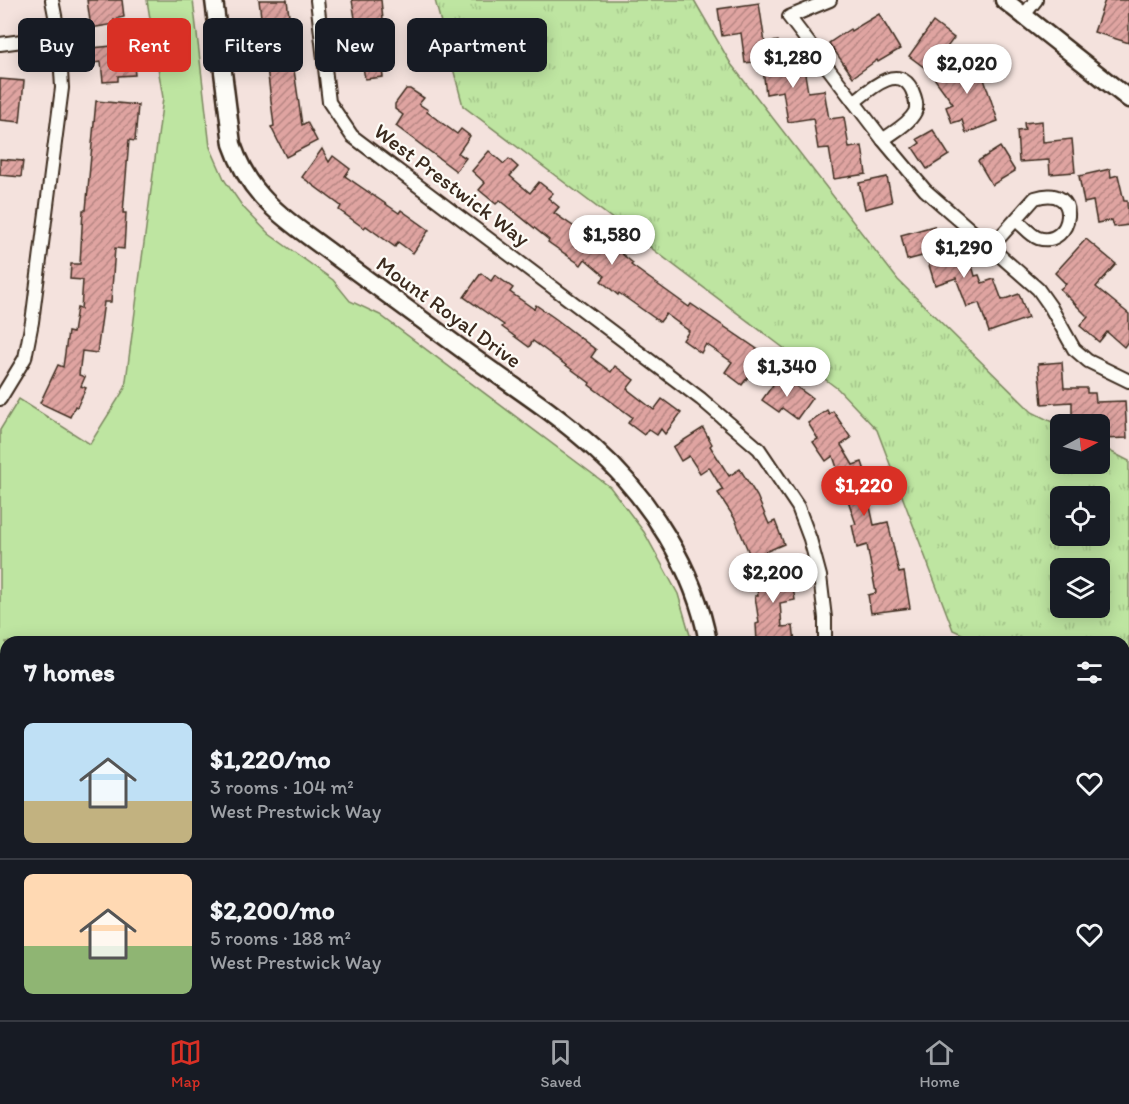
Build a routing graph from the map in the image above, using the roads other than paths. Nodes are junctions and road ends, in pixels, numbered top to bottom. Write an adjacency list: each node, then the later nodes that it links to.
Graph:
1 (52, 0): 8 (street)
2 (214, 0): 19 (street, Mount Royal Drive)
3 (317, 0): 20 (street, West Prestwick Way)
4 (830, 0): 13 (street)
5 (1004, 0): 7 (street)
6 (1036, 0): 7 (street)
7 (1024, 15): 12 (street)
8 (56, 18)
9 (18, 42): 10 (street)
10 (0, 44)
11 (61, 72): 18 (street)
12 (1129, 99)
13 (854, 102): 14 (street); 14 (street)
14 (883, 140): 16 (street)
15 (1016, 220): 16 (street)
16 (991, 247): 17 (street)
17 (1129, 381)
18 (0, 399)
19 (706, 636)
20 (825, 636)

